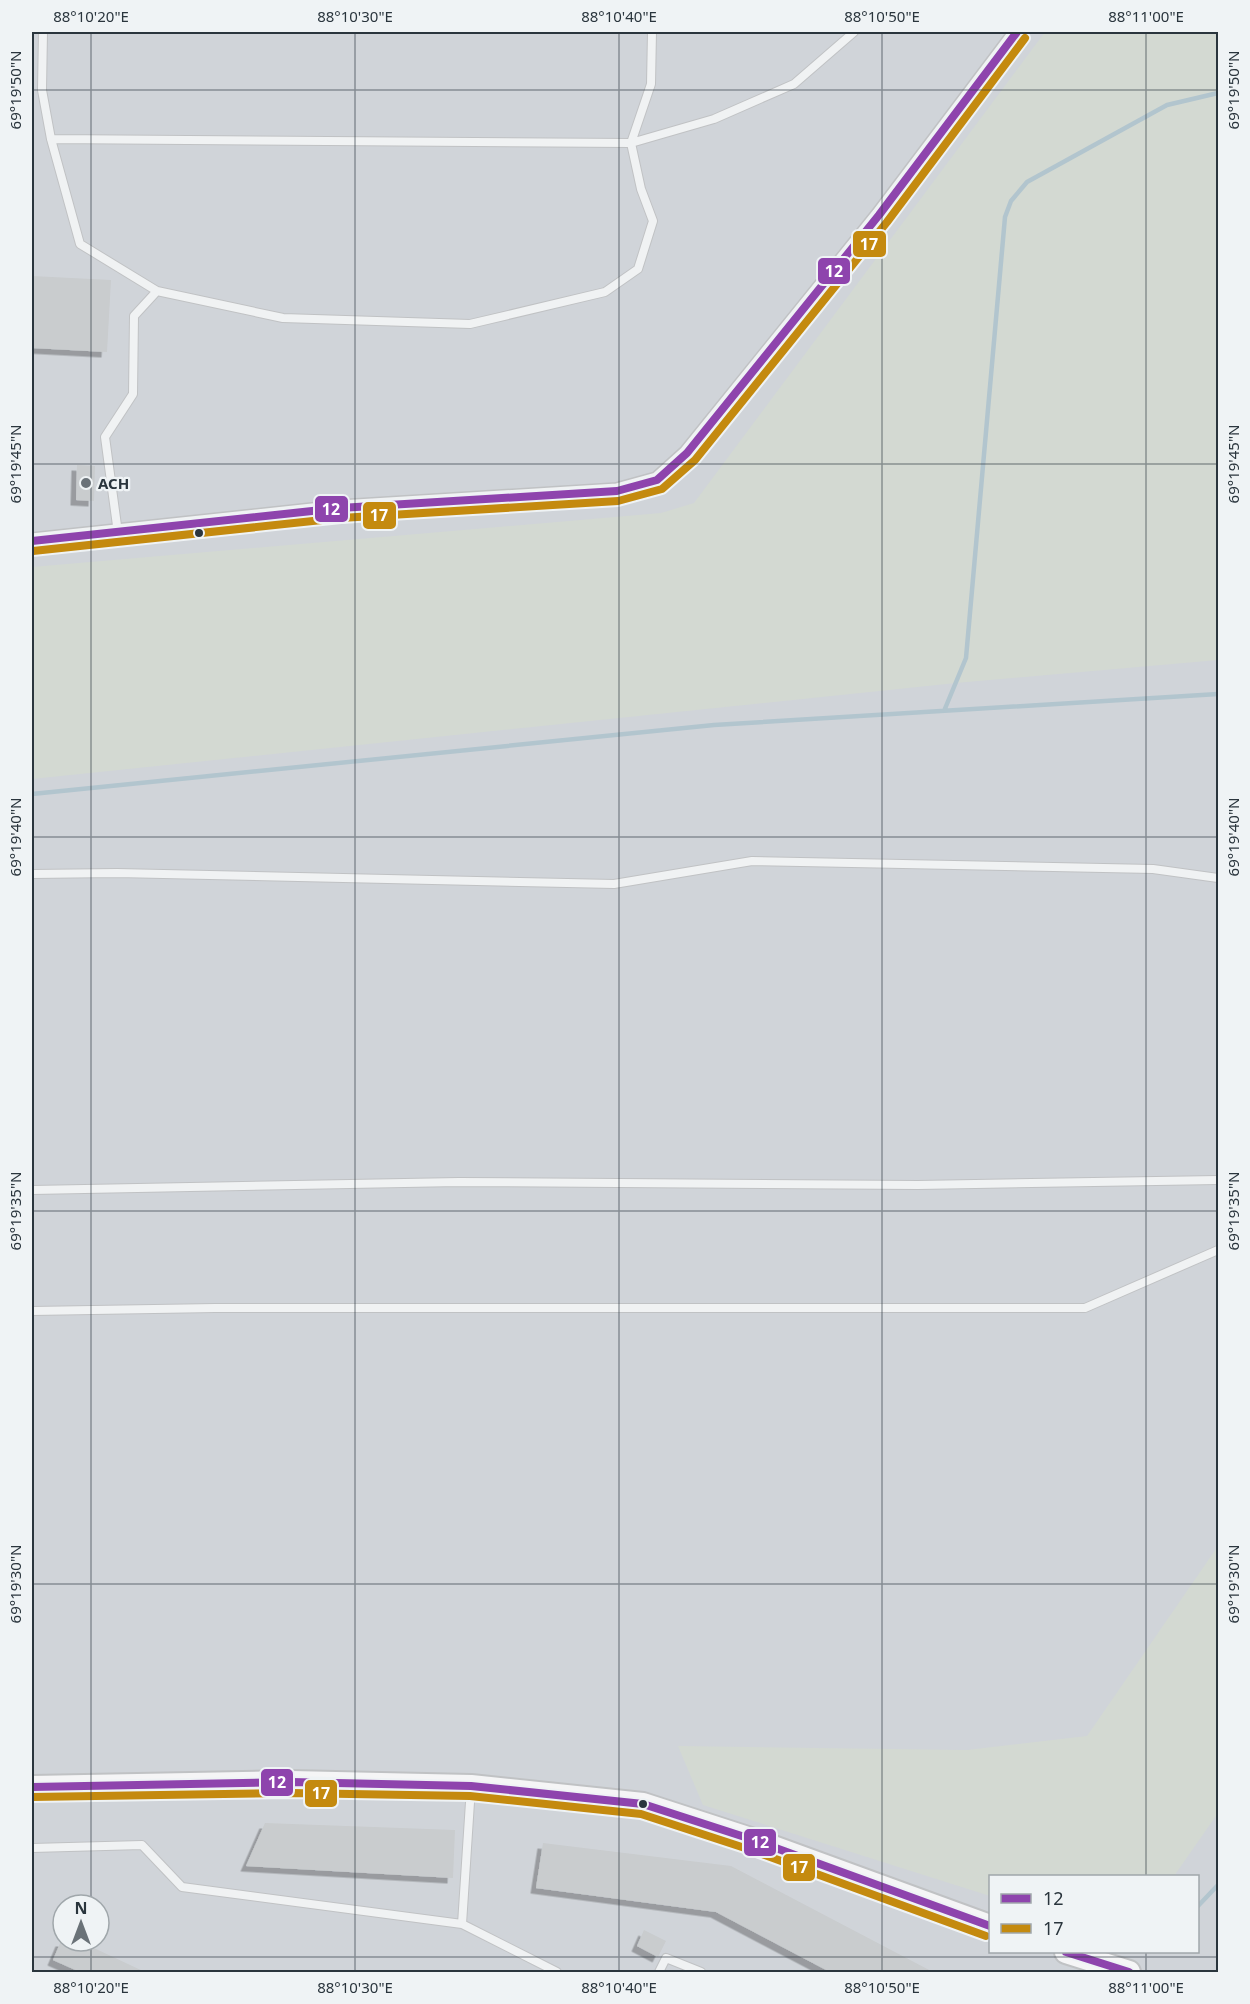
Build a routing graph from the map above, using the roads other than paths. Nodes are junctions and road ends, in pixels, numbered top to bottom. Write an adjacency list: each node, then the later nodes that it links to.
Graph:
1 (42, 32): 5 (lane)
2 (652, 32): 6 (lane)
3 (854, 32): 6 (lane)
4 (1017, 32): 8 (street)
5 (51, 140): 6 (lane); 7 (lane)
6 (631, 143): 7 (lane)
7 (157, 291): 8 (lane)
8 (118, 533): 9 (street)
9 (32, 540)
10 (32, 874): 11 (lane)
11 (1218, 878)
12 (1218, 1179): 13 (lane)
13 (32, 1190)
14 (1218, 1250): 15 (lane)
15 (32, 1311)
16 (471, 1786): 17 (street); 19 (lane); 20 (street)
17 (32, 1787)
18 (32, 1848): 19 (lane)
19 (462, 1924): 22 (lane)
20 (989, 1926)
21 (1069, 1953): 25 (street)
22 (557, 1972)
23 (659, 1972): 24 (lane)
24 (701, 1972)
25 (1129, 1972)

